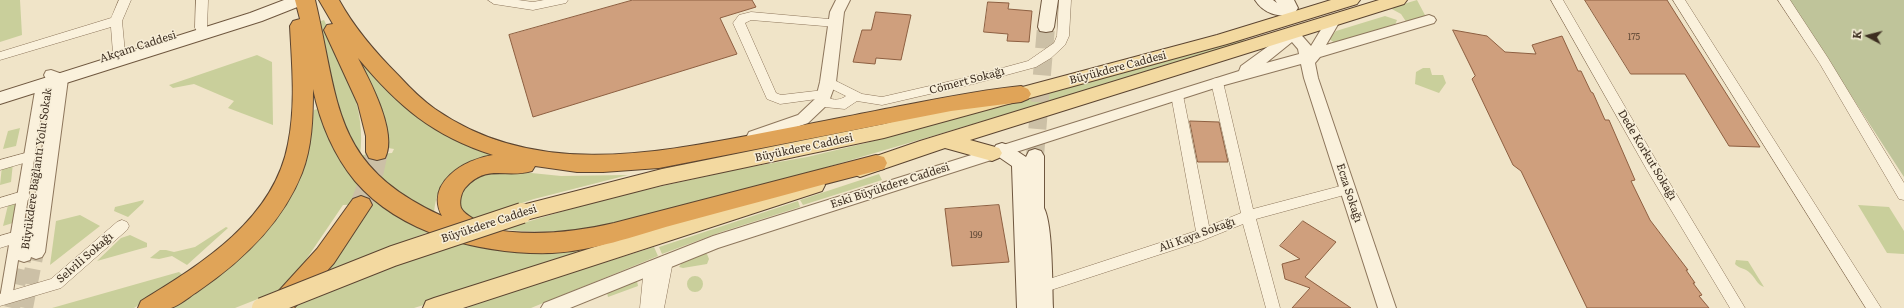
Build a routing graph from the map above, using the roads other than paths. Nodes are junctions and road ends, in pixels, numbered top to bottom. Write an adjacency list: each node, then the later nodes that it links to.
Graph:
1 (126, 0): 18 (street)
2 (202, 0): 23 (street)
3 (329, 0): 43 (highway)
4 (494, 0): 5 (street)
5 (562, 0)
6 (843, 0): 20 (street)
7 (856, 0): 20 (street)
8 (1050, 0): 22 (main road)
9 (1065, 0): 35 (street, Cömert Sokağı)
10 (1351, 0): 21 (main road, Büyükdere Caddesi)
11 (1398, 0): 19 (main road, Büyükdere Caddesi)
12 (1557, 0): 76 (street, Dede Korkut Sokağı)
13 (1679, 0): 77 (street)
14 (1784, 0): 47 (street)
15 (1272, 2): 21 (main road)
16 (297, 3): 23 (main road, Akçam Caddesi); 29 (main road, Akçam Caddesi); 38 (highway); 56 (highway); 63 (highway)
17 (1429, 20): 27 (street, Eski Büyükdere Caddesi)
18 (116, 21): 25 (street); 26 (street)
19 (1333, 21): 24 (main road, Büyükdere Caddesi); 27 (street)
20 (836, 23): 32 (street); 32 (street)
21 (1268, 26): 24 (main road); 33 (main road, Büyükdere Caddesi)
22 (1046, 27)
23 (201, 28): 25 (main road, Akçam Caddesi)
24 (1292, 34): 27 (street, Ecza Sokağı); 28 (street); 37 (main road, Büyükdere Caddesi)
25 (119, 54): 29 (main road, Akçam Caddesi)
26 (0, 56)
27 (1310, 56): 28 (street, Eski Büyükdere Caddesi); 46 (street, Ecza Sokağı)
28 (1234, 77): 30 (street, Eski Büyükdere Caddesi)
29 (50, 80): 31 (main road, Akçam Caddesi); 36 (main road, Akçam Caddesi); 41 (street); 58 (street, Büyükdere Bağlantı Yolu Sokak)
30 (1217, 82): 34 (street, Eski Büyükdere Caddesi); 52 (street)
31 (0, 92)
32 (825, 92): 35 (street, Cömert Sokağı); 35 (street); 42 (street)
33 (1021, 94): 42 (highway); 64 (main road, Büyükdere Caddesi, bridge)
34 (1177, 95): 39 (street, Eski Büyükdere Caddesi); 54 (street)
35 (855, 96)
36 (0, 98)
37 (946, 141): 39 (main road); 44 (main road, Büyükdere Caddesi)
38 (377, 152)
39 (997, 152): 59 (street, Eski Büyükdere Caddesi); 71 (main road)
40 (1035, 156): 50 (main road)
41 (29, 157): 45 (street); 48 (street)
42 (655, 160): 43 (highway)
43 (628, 163): 56 (highway)
44 (876, 163): 56 (highway); 61 (main road, Büyükdere Caddesi)
45 (0, 165)
46 (1348, 189): 52 (street, Ali Kaya Sokağı); 75 (street, Ecza Sokağı)
47 (1904, 195)
48 (23, 196): 49 (street); 55 (street)
49 (0, 203)
50 (1035, 204): 72 (main road); 73 (main road)
51 (361, 205): 65 (highway)
52 (1248, 216): 54 (street, Ali Kaya Sokağı); 74 (street)
53 (122, 226): 62 (street, Selvili Sokağı)
54 (1204, 234): 60 (street, Ali Kaya Sokağı)
55 (17, 237): 57 (street); 62 (street)
56 (492, 239)
57 (0, 242)
58 (30, 254)
59 (658, 264): 68 (street, Eski Büyükdere Caddesi); 69 (street); 70 (street)
60 (1048, 285)
61 (480, 293): 66 (main road, Büyükdere Caddesi); 67 (street)
62 (3, 299)
63 (150, 308)
64 (262, 308)
65 (278, 308)
66 (434, 308)
67 (460, 308)
68 (550, 308)
69 (647, 308)
70 (657, 308)
71 (1027, 308)
72 (1036, 308)
73 (1043, 308)
74 (1272, 308)
75 (1386, 308)
76 (1738, 308)
77 (1874, 308)

